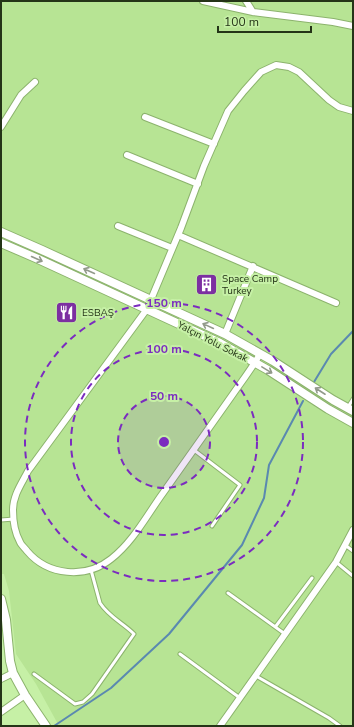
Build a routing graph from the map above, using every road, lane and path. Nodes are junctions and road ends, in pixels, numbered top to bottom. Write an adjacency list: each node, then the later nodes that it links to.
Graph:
1 (203, 1): 3 (street)
2 (246, 1): 3 (street)
3 (253, 12): 4 (street)
4 (353, 26)
5 (35, 82): 8 (street)
6 (353, 111): 9 (street)
7 (145, 117): 9 (street)
8 (1, 127)
9 (214, 144): 11 (street)
10 (127, 155): 11 (street)
11 (198, 184): 14 (street)
12 (118, 226): 16 (street)
13 (1, 232): 18 (street, Yalçın Yolu Sokak, one-way to 13)
14 (178, 235): 16 (street); 17 (street)
15 (1, 243): 20 (street, Yalçın Yolu Sokak, one-way to 20)
16 (172, 248): 18 (street)
17 (253, 266): 19 (street); 21 (street)
18 (151, 299): 20 (street); 21 (street, Yalçın Yolu Sokak, one-way to 18)
19 (336, 303)
20 (147, 309): 23 (street, Yalçın Yolu Sokak); 28 (street)
21 (225, 334): 22 (street, Yalçın Yolu Sokak)
22 (260, 354): 23 (street); 25 (street, Yalçın Yolu Sokak, one-way to 22)
23 (255, 363): 26 (street, Yalçın Yolu Sokak, one-way to 26); 27 (street)
24 (353, 399): 25 (lane)
25 (350, 410)
26 (353, 423)
27 (194, 450): 30 (lane); 35 (street)
28 (14, 519): 29 (lane); 35 (street)
29 (1, 520)
30 (212, 526)
31 (353, 530): 32 (street)
32 (345, 545): 33 (lane); 34 (street)
33 (353, 551)
34 (336, 562): 36 (lane); 41 (street)
35 (91, 570): 44 (lane)
36 (353, 576)
37 (312, 578): 40 (lane)
38 (228, 592): 40 (lane)
39 (1, 599): 43 (street)
40 (276, 626): 41 (lane)
41 (286, 634): 45 (street)
42 (180, 654): 48 (lane)
43 (13, 673): 46 (street); 47 (street)
44 (34, 674)
45 (256, 676): 48 (street); 52 (lane)
46 (1, 679)
47 (25, 695): 49 (street); 50 (street)
48 (240, 698): 51 (street)
49 (1, 712)
50 (46, 726)
51 (220, 726)
52 (340, 726)

